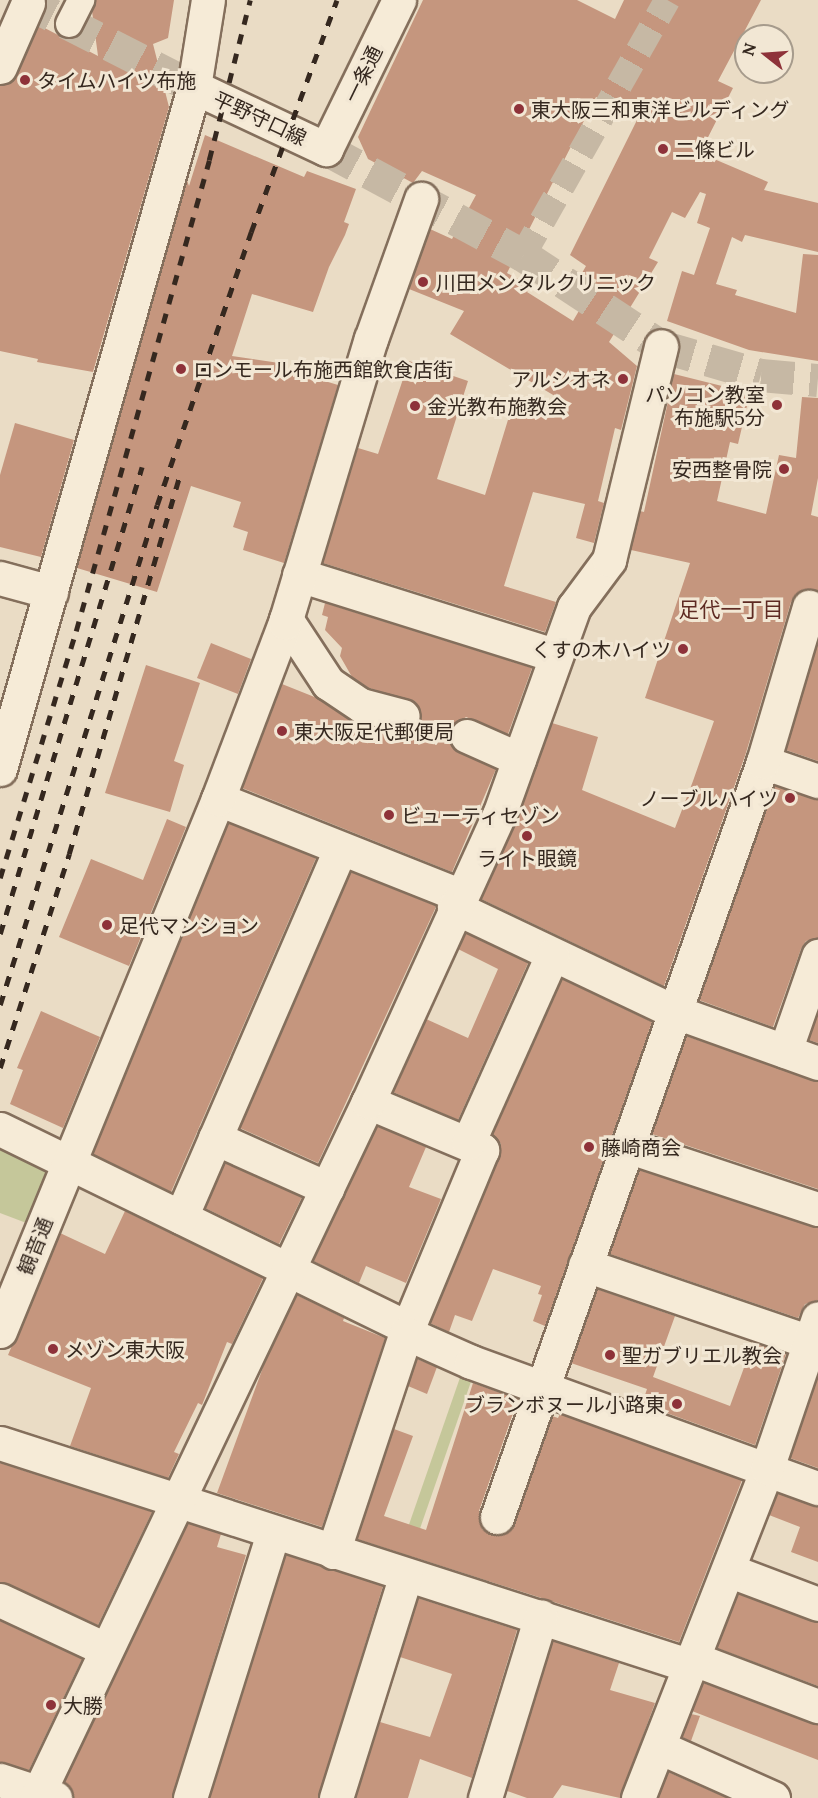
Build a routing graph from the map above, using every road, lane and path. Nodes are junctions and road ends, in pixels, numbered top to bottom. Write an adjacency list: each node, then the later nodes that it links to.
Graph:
1 (81, 0): 5 (street)
2 (208, 0): 7 (street)
3 (399, 0): 8 (street, 一条通)
4 (28, 3): 6 (street)
5 (69, 24)
6 (0, 67)
7 (194, 87): 8 (street, 平野守口線); 13 (street)
8 (326, 149)
9 (421, 199): 11 (street, 観音通)
10 (661, 346): 16 (street)
11 (299, 575): 14 (street, 観音通); 16 (street)
12 (0, 578): 13 (street)
13 (51, 592): 21 (street)
14 (286, 619): 17 (street); 23 (street, 観音通)
15 (810, 627): 20 (street)
16 (555, 655): 19 (street)
17 (403, 716)
18 (466, 736): 19 (street)
19 (519, 759): 25 (street)
20 (763, 762): 22 (street); 28 (street)
21 (0, 769)
22 (818, 781)
23 (218, 799): 24 (street); 36 (street, 観音通)
24 (340, 849): 25 (street); 33 (street)
25 (454, 907): 26 (street); 31 (street)
26 (552, 955): 28 (street); 34 (street)
27 (818, 956): 29 (street)
28 (674, 1011): 29 (street); 35 (street)
29 (785, 1051): 30 (street)
30 (818, 1063)
31 (368, 1102): 34 (street); 37 (street)
32 (0, 1129): 36 (street)
33 (215, 1138): 37 (street); 39 (street)
34 (468, 1143): 43 (street)
35 (627, 1146): 38 (street); 40 (street)
36 (69, 1160): 39 (street); 42 (street, 観音通)
37 (327, 1188): 41 (street)
38 (818, 1209)
39 (181, 1216): 41 (street)
40 (585, 1265): 44 (street); 45 (street)
41 (288, 1270): 43 (street); 49 (street)
42 (0, 1330)
43 (407, 1330): 45 (street); 52 (street)
44 (815, 1335): 47 (street)
45 (543, 1387): 47 (street); 50 (street)
46 (0, 1443): 49 (street)
47 (767, 1468): 48 (street); 53 (street)
48 (818, 1488)
49 (175, 1500): 51 (street); 58 (street)
50 (497, 1517)
51 (273, 1533): 52 (street); 64 (street)
52 (333, 1552): 54 (street)
53 (728, 1570): 56 (street); 59 (street)
54 (406, 1575): 57 (street); 65 (street)
55 (0, 1600): 58 (street)
56 (818, 1604)
57 (541, 1616): 59 (street); 66 (street)
58 (105, 1649): 63 (street)
59 (693, 1662): 60 (street); 61 (street)
60 (818, 1706)
61 (659, 1747): 67 (street); 68 (street)
62 (0, 1780): 63 (street)
63 (43, 1796)
64 (190, 1798)
65 (336, 1798)
66 (485, 1798)
67 (638, 1798)
68 (773, 1798)

